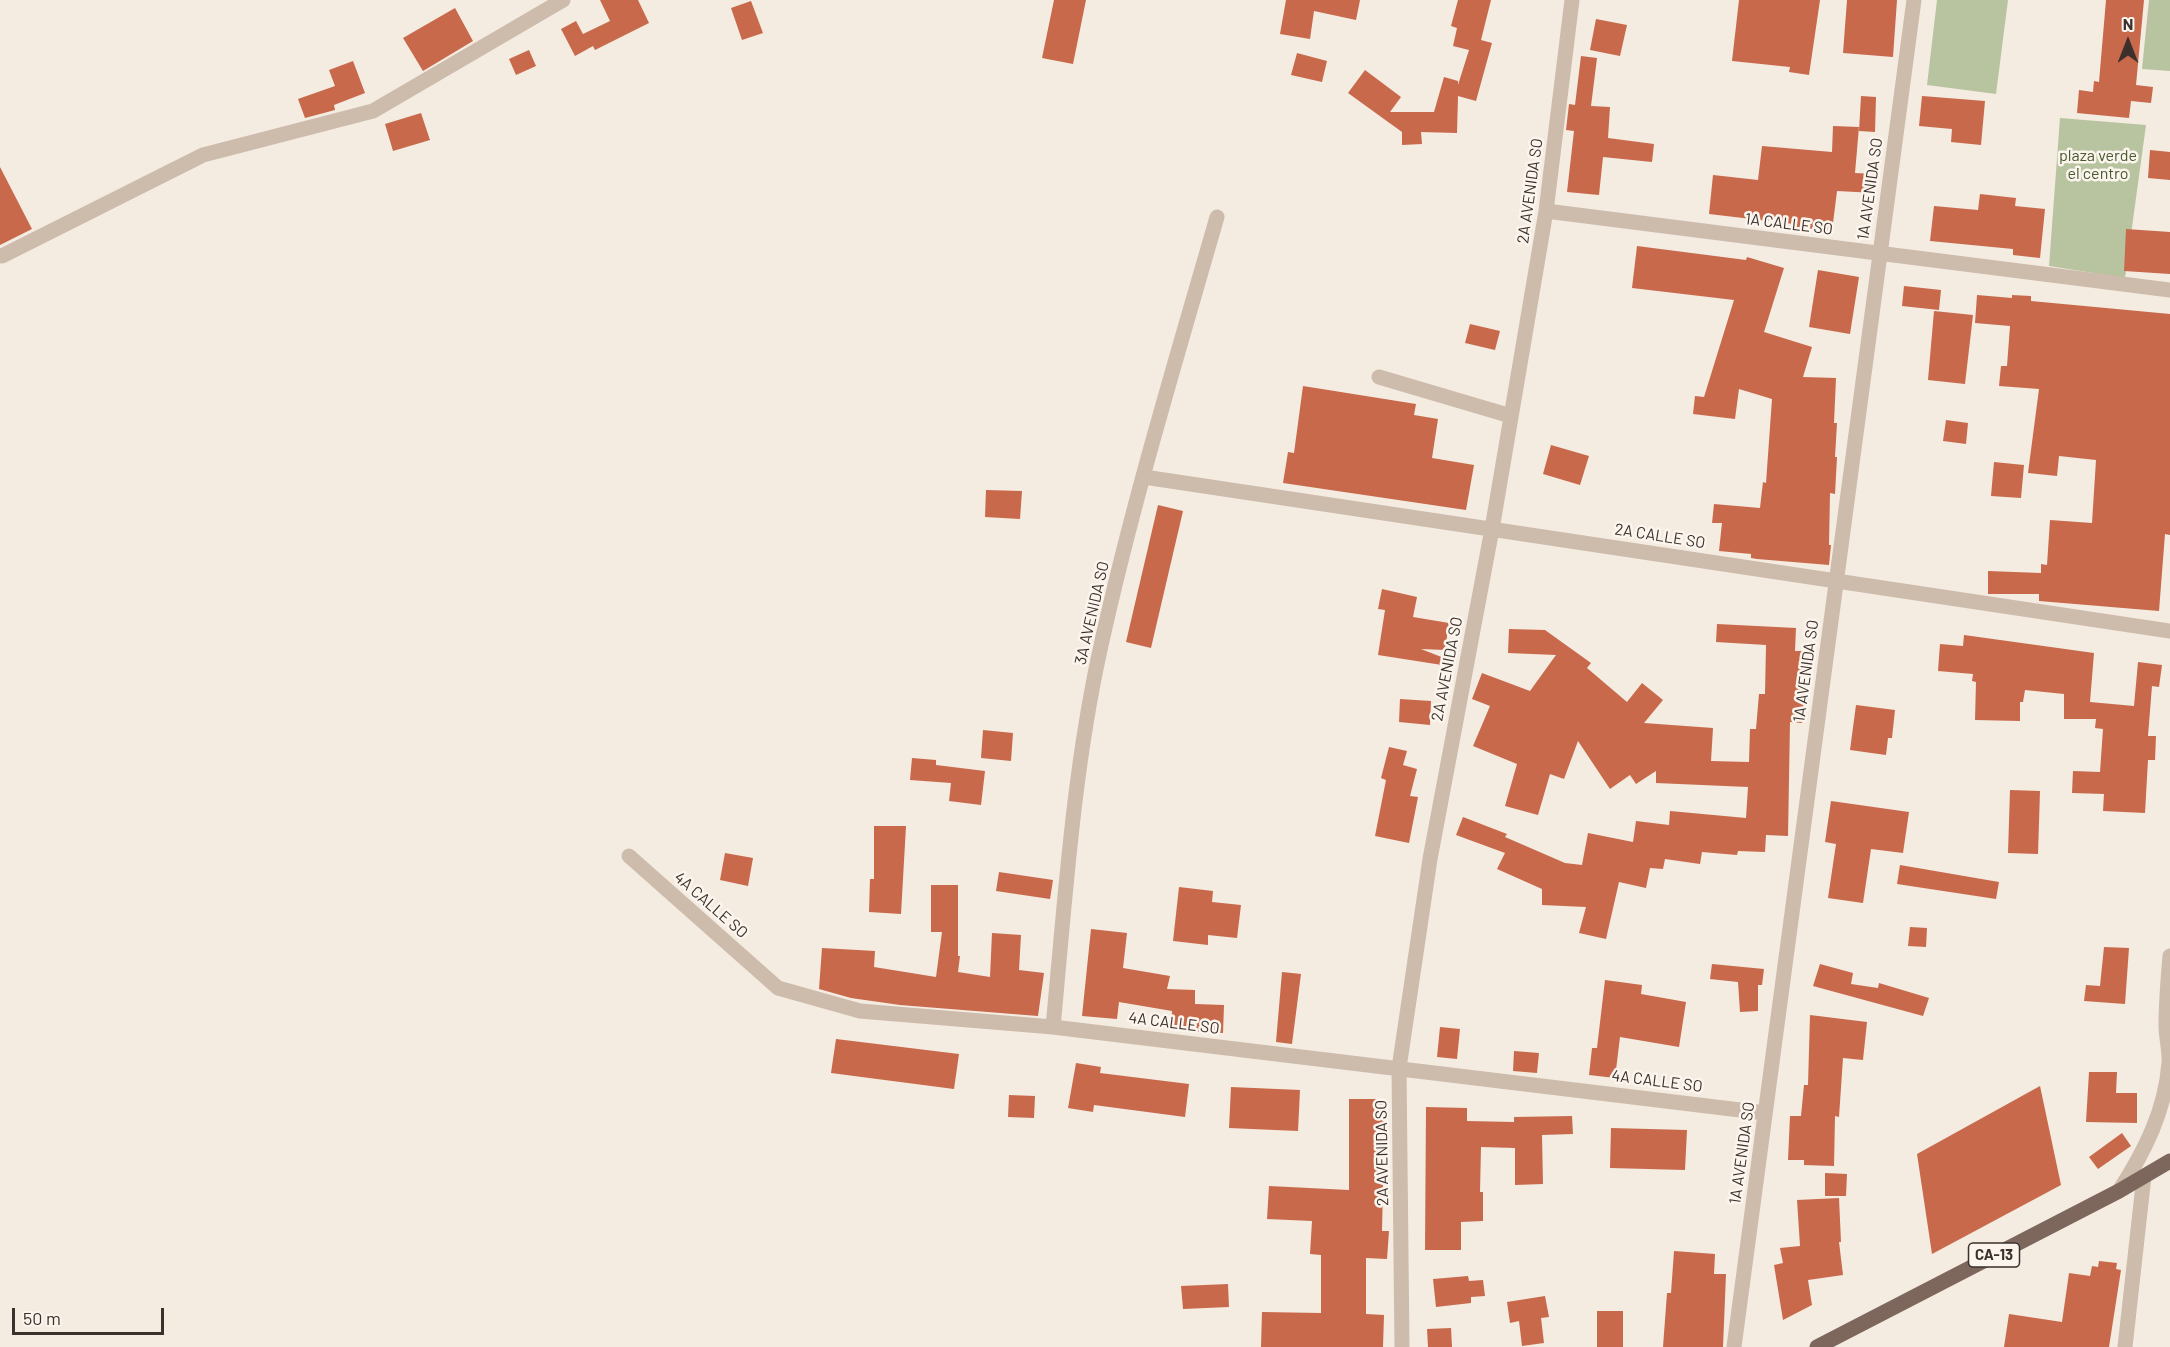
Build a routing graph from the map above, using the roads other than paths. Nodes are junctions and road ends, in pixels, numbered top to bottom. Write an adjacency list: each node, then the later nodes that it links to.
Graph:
1 (563, 0): 7 (street)
2 (1572, 0): 4 (street, 2A AVENIDA SO)
3 (1914, 0): 6 (street, 1A AVENIDA SO)
4 (1546, 211): 6 (street, 1A CALLE SO); 10 (street, 2A AVENIDA SO)
5 (1217, 217): 11 (street, 3A AVENIDA SO)
6 (1880, 253): 8 (street, 1A CALLE SO); 13 (street, 1A AVENIDA SO)
7 (2, 256)
8 (2170, 290)
9 (1379, 377): 10 (street)
10 (1511, 416): 12 (street, 2A AVENIDA SO)
11 (1144, 477): 12 (street, 2A CALLE SO); 17 (street, 3A AVENIDA SO)
12 (1492, 529): 13 (street, 2A CALLE SO); 19 (street, 2A AVENIDA SO)
13 (1836, 581): 14 (street, 2A CALLE SO); 20 (street, 1A AVENIDA SO)
14 (2170, 631)
15 (629, 856): 17 (street, 4A CALLE SO)
16 (2170, 956): 18 (street)
17 (1053, 1027): 19 (street, 4A CALLE SO)
18 (2170, 1061): 23 (street)
19 (1399, 1068): 20 (street, 4A CALLE SO); 24 (street, 2A AVENIDA SO)
20 (1765, 1113): 25 (street, 1A AVENIDA SO)
21 (2170, 1161): 22 (main road, CA-13)
22 (2144, 1176): 23 (main road, CA-13); 27 (street)
23 (2119, 1191): 26 (main road, CA-13)
24 (1402, 1347)
25 (1734, 1347)
26 (1817, 1347)
27 (2125, 1347)

